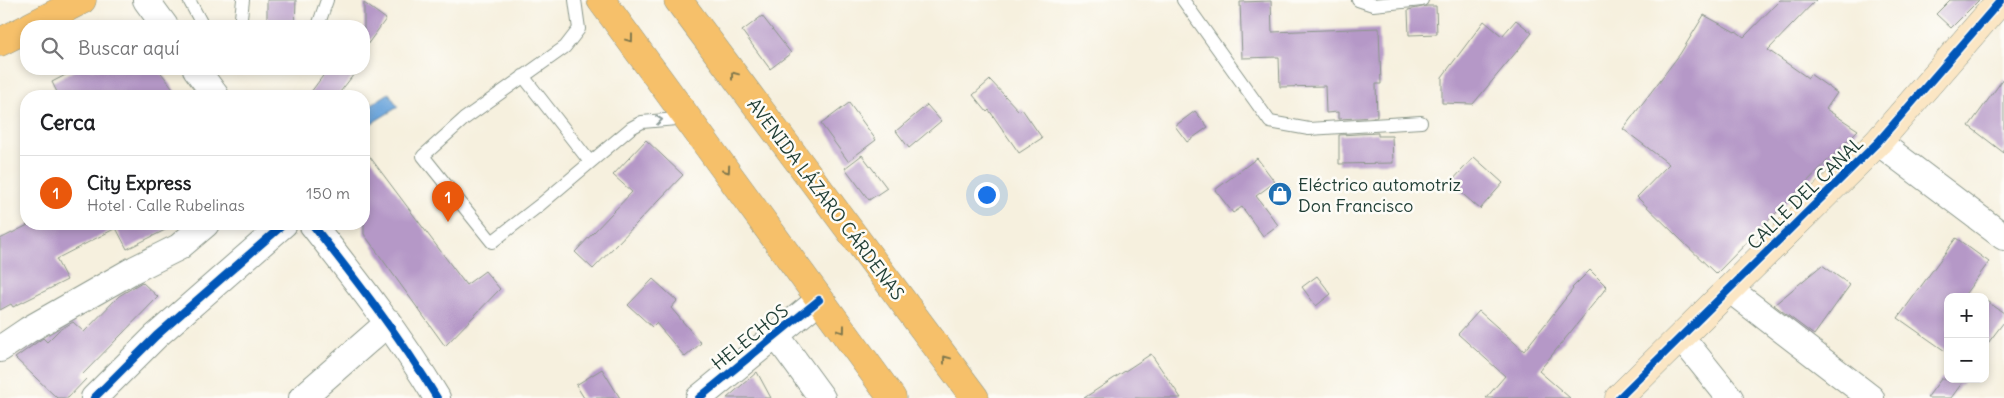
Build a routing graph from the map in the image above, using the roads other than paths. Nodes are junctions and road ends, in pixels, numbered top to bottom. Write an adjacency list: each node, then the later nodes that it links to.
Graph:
1 (82, 0): 13 (main road)
2 (146, 0): 14 (street)
3 (189, 0): 15 (lane)
4 (243, 0): 16 (lane)
5 (326, 0): 17 (lane)
6 (575, 0): 21 (lane)
7 (601, 0): 23 (main road, one-way to 23)
8 (678, 0): 43 (main road, AVENIDA LÁZARO CÁRDENAS, one-way to 8)
9 (1183, 0): 24 (lane)
10 (1358, 0): 11 (lane)
11 (1422, 0)
12 (2001, 0): 25 (street, CALLE DEL CANAL)
13 (43, 20)
14 (161, 20)
15 (201, 20)
16 (241, 20)
17 (320, 20)
18 (20, 32): 19 (main road)
19 (0, 42)
20 (200, 75): 22 (street)
21 (523, 76): 26 (lane); 26 (lane)
22 (212, 90)
23 (689, 118): 26 (lane, one-way to 23); 32 (main road, one-way to 32)
24 (1421, 122)
25 (1878, 142): 30 (street); 31 (street, CALLE DEL CANAL)
26 (590, 162)
27 (199, 230): 36 (street)
28 (277, 230): 37 (street)
29 (317, 230): 33 (street)
30 (2004, 237)
31 (1729, 289): 35 (street, CALLE DEL CANAL); 46 (street)
32 (819, 300): 34 (street, HELECHOS); 42 (main road, one-way to 42)
33 (388, 322): 38 (street); 39 (street)
34 (776, 335): 40 (street, HELECHOS); 41 (street)
35 (1680, 337): 44 (street, CALLE DEL CANAL); 45 (street)
36 (0, 349)
37 (94, 398)
38 (302, 398)
39 (437, 398)
40 (699, 398)
41 (822, 398)
42 (892, 398)
43 (975, 398)
44 (1619, 398)
45 (1730, 398)
46 (1871, 398)

